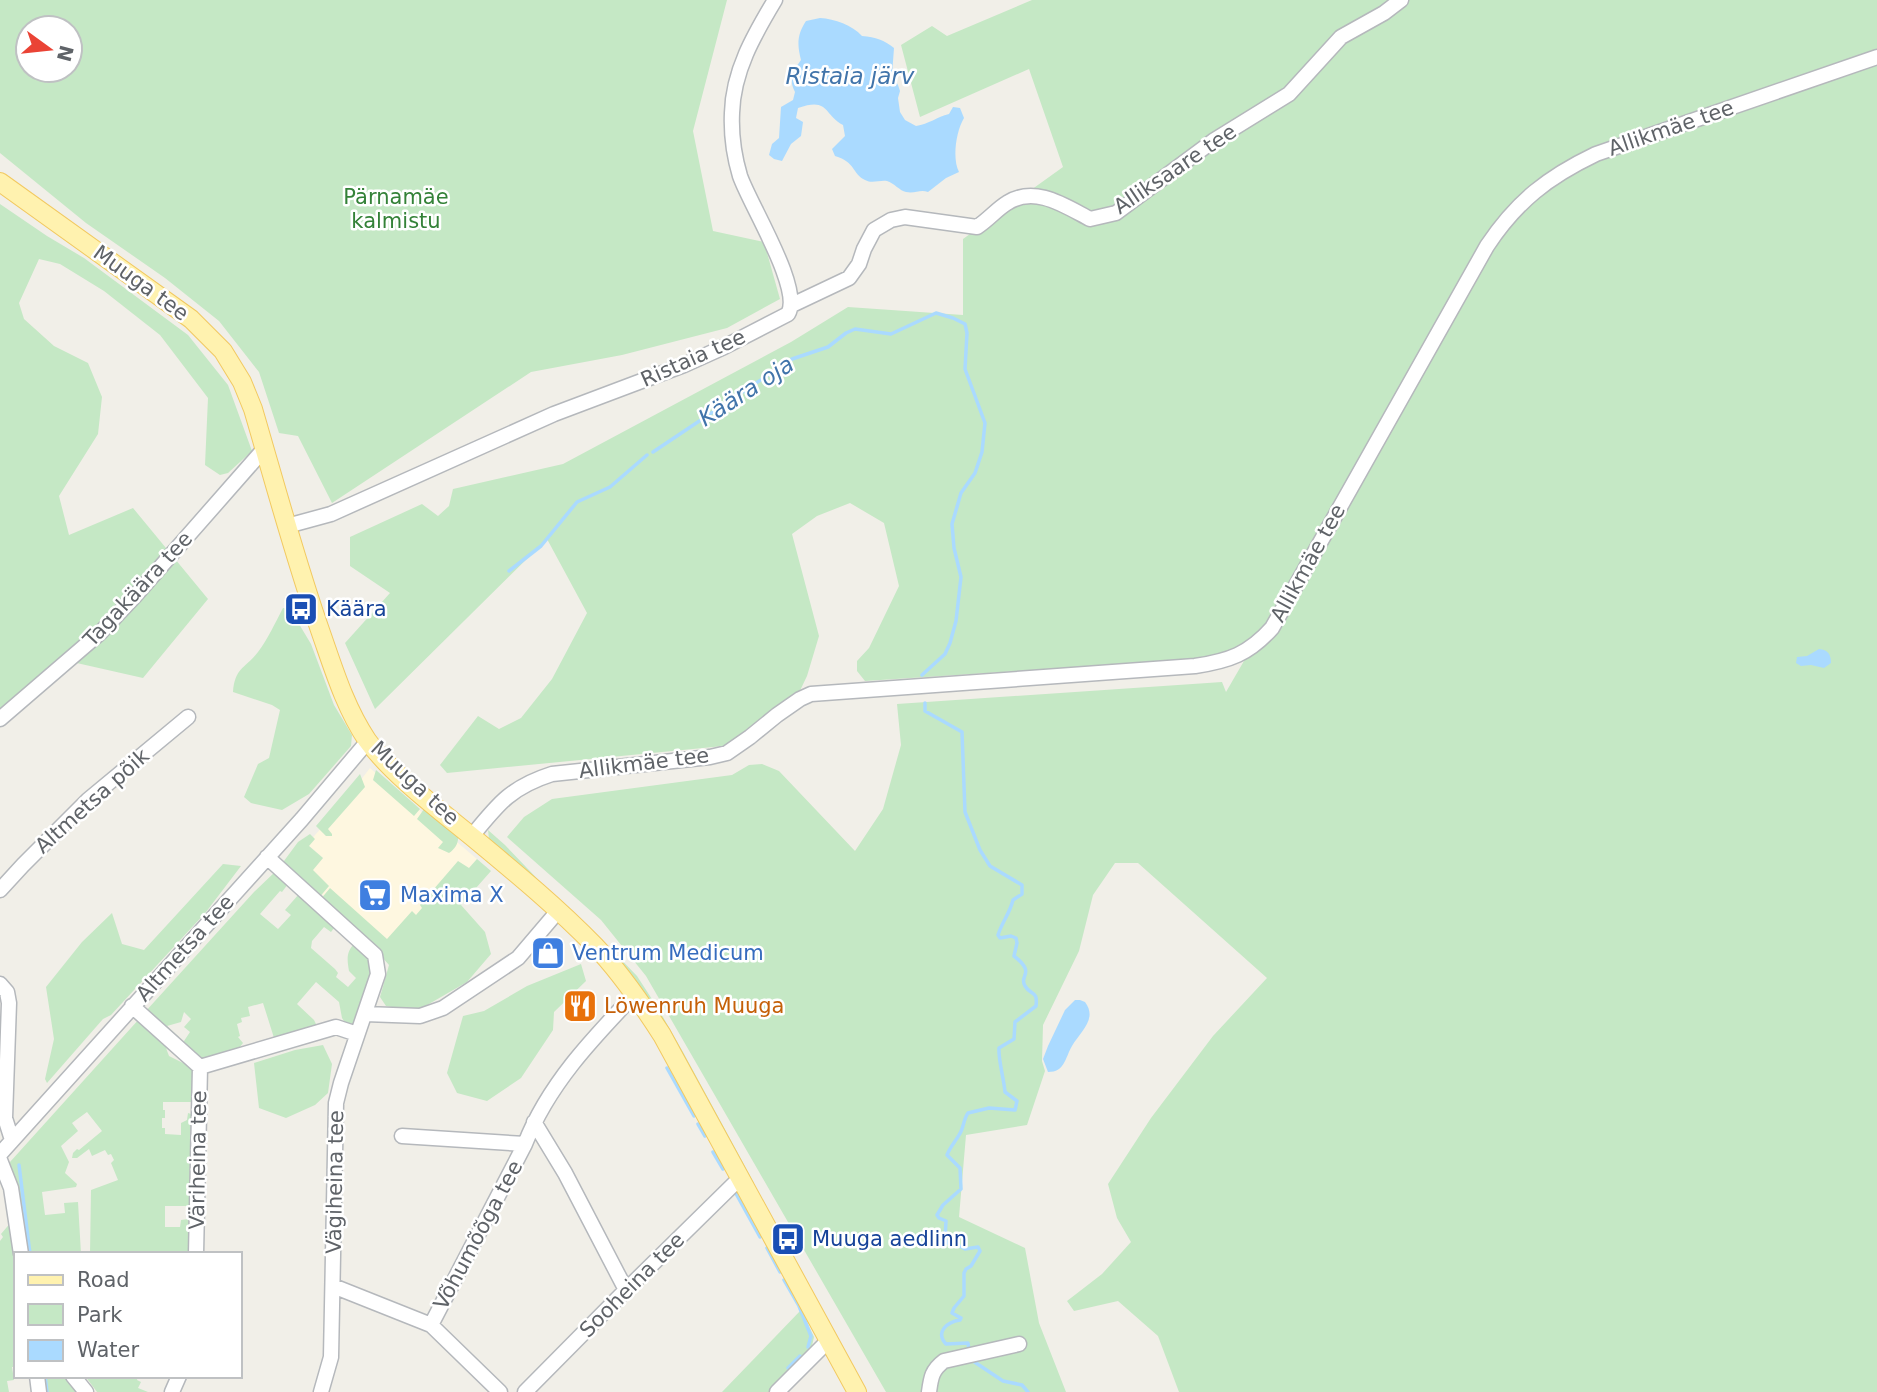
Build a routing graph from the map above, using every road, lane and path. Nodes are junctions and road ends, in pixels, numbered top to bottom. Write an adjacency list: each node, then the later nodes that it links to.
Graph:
1 (775, 0): 5 (street)
2 (1401, 0): 5 (street, Alliksaare tee)
3 (1877, 57): 11 (street, Allikmäe tee)
4 (0, 182): 6 (main road, Muuga tee)
5 (792, 305): 7 (street, Ristaia tee)
6 (265, 447): 7 (main road, Muuga tee); 9 (street, Tagakäära tee)
7 (287, 526): 10 (main road, Muuga tee)
8 (188, 717): 13 (street, Altmetsa põik)
9 (0, 719)
10 (368, 741): 11 (main road, Muuga tee); 12 (street, Altmetsa tee)
11 (472, 836): 14 (main road, Muuga tee)
12 (267, 857): 17 (street, Altmetsa tee); 18 (street, Vägiheina tee)
13 (0, 890)
14 (558, 911): 16 (main road, Muuga tee); 18 (street)
15 (0, 984): 23 (street)
16 (635, 994): 21 (street, Võhumõõga tee); 27 (main road, Muuga tee)
17 (132, 1006): 20 (street); 23 (street, Altmetsa tee)
18 (365, 1014): 19 (street, Vägiheina tee)
19 (357, 1034): 20 (street); 30 (street, Vägiheina tee)
20 (200, 1067): 29 (street, Väriheina tee)
21 (534, 1122): 24 (street, Võhumõõga tee); 31 (street)
22 (402, 1136): 24 (street, Võhumõõga tee)
23 (12, 1140): 25 (street, Altmetsa tee)
24 (525, 1144): 32 (street, Võhumõõga tee)
25 (0, 1154)
26 (0, 1160): 28 (street)
27 (739, 1179): 31 (street, Sooheina tee); 33 (main road, Muuga tee)
28 (21, 1252)
29 (196, 1252)
30 (333, 1286): 32 (street); 37 (street, Vägiheina tee)
31 (626, 1290): 39 (street, Sooheina tee)
32 (431, 1325): 38 (street)
33 (828, 1341): 40 (street); 41 (main road, Muuga tee)
34 (1019, 1344): 42 (street)
35 (75, 1378): 36 (street)
36 (86, 1392)
37 (321, 1392)
38 (500, 1392)
39 (525, 1392)
40 (777, 1392)
41 (857, 1392)
42 (929, 1392)

